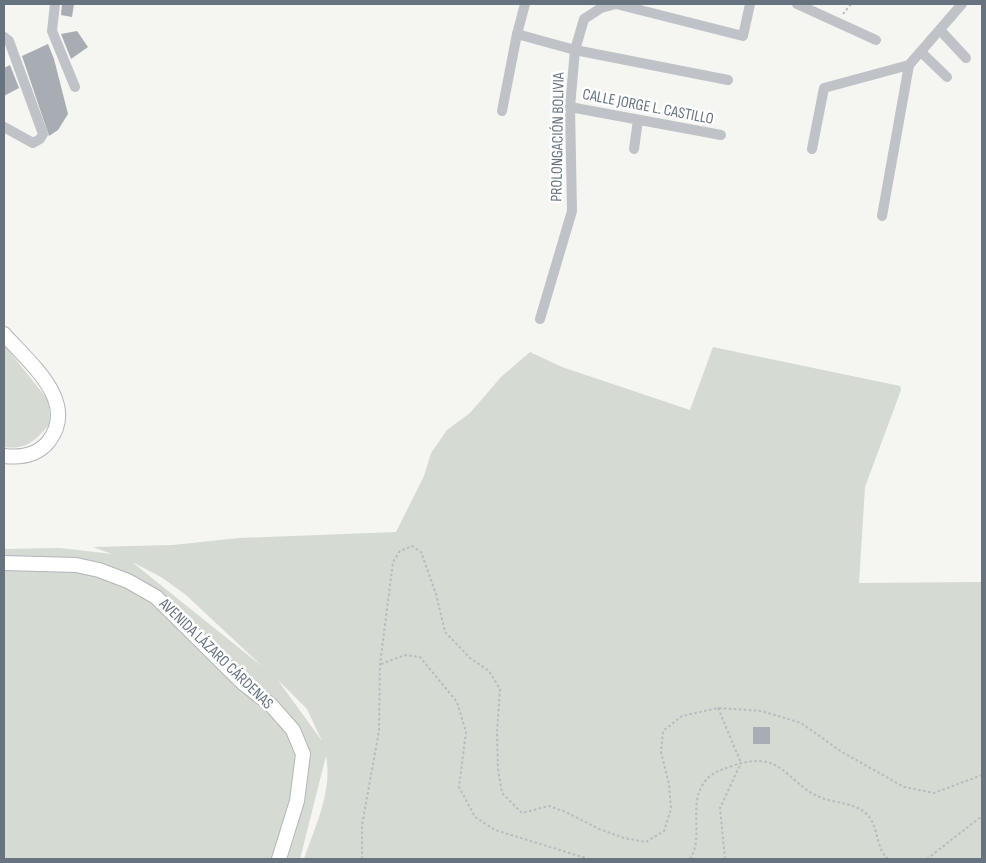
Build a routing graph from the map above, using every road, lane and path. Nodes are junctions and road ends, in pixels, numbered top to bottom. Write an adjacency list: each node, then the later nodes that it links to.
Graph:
1 (55, 4): 19 (street)
2 (526, 4): 10 (street)
3 (616, 4): 4 (street); 13 (street, PROLONGACIÓN BOLIVIA)
4 (750, 4)
5 (797, 4): 8 (street)
6 (851, 4): 8 (path)
7 (962, 4): 9 (street)
8 (838, 22): 12 (street)
9 (940, 30): 14 (street); 15 (street)
10 (517, 34): 13 (street); 21 (street)
11 (4, 37): 23 (street)
12 (876, 40)
13 (575, 50): 18 (street); 20 (street, PROLONGACIÓN BOLIVIA)
14 (921, 52): 16 (street); 17 (street)
15 (966, 58)
16 (910, 66): 26 (street); 27 (street)
17 (947, 77)
18 (728, 80)
19 (75, 87)
20 (570, 108): 22 (street, CALLE JORGE L. CASTILLO); 28 (street, PROLONGACIÓN BOLIVIA)
21 (502, 111)
22 (638, 120): 24 (street, CALLE JORGE L. CASTILLO); 25 (street)
23 (4, 126)
24 (721, 135)
25 (634, 149)
26 (812, 149)
27 (882, 216)
28 (540, 319)
29 (4, 334): 30 (main road)
30 (4, 456)
31 (4, 563): 37 (main road, AVENIDA LÁZARO CÁRDENAS)
32 (380, 664): 33 (path); 38 (path); 39 (path)
33 (718, 708): 34 (path); 35 (path)
34 (741, 763): 40 (path); 41 (path); 42 (path)
35 (982, 775)
36 (982, 816): 43 (path)
37 (279, 859)
38 (362, 859)
39 (589, 859)
40 (690, 859)
41 (724, 859)
42 (888, 859)
43 (927, 859)

